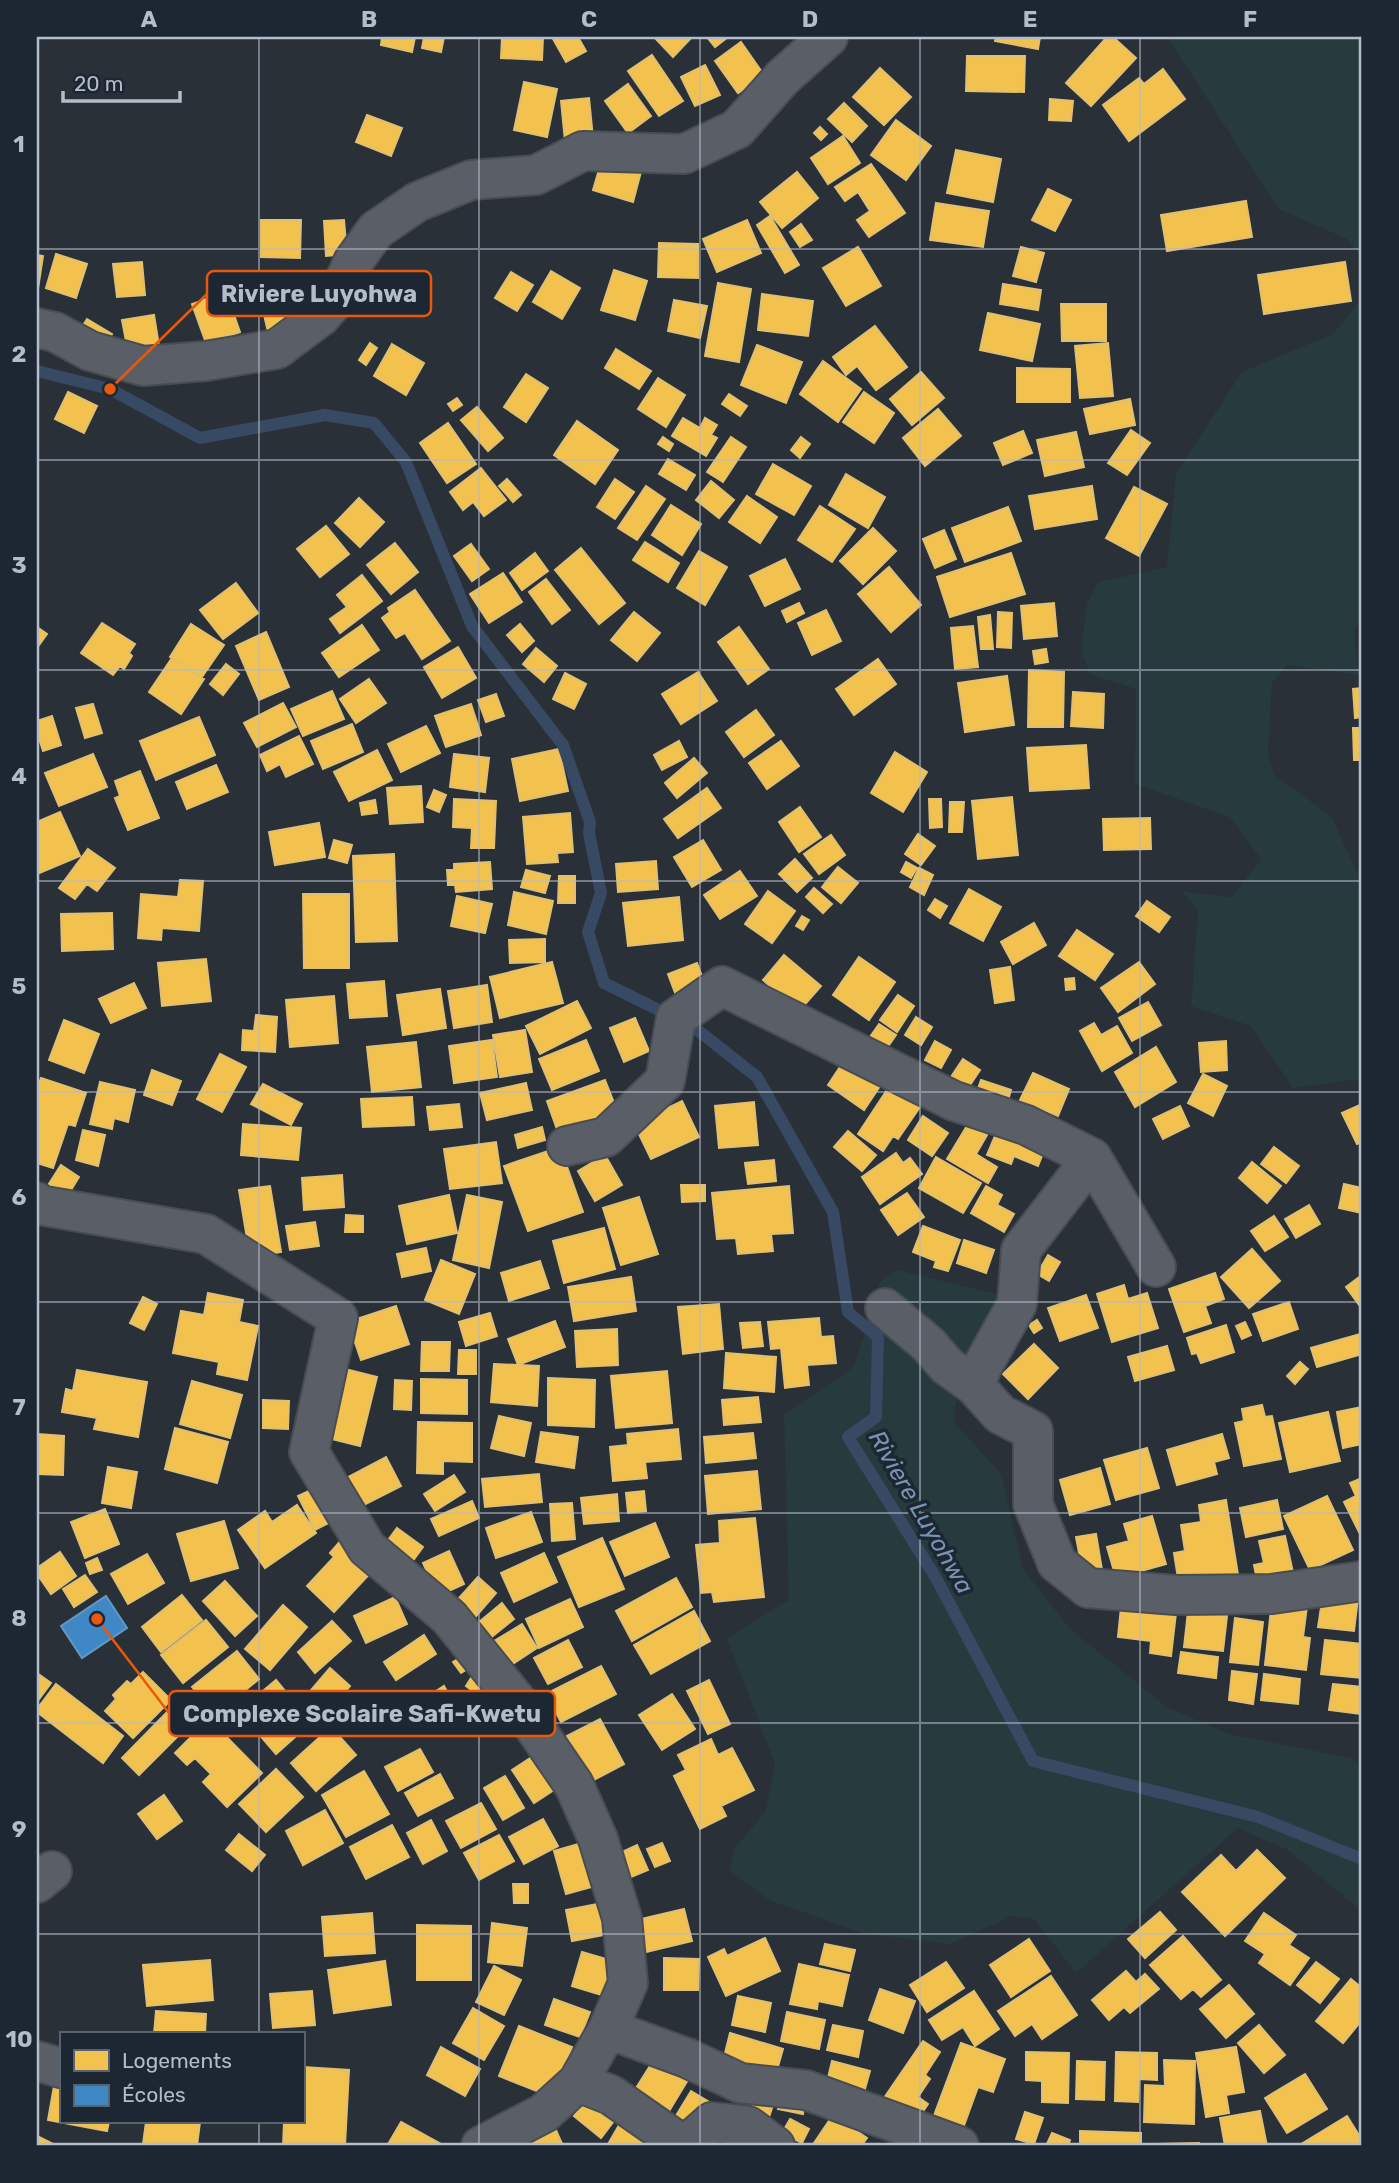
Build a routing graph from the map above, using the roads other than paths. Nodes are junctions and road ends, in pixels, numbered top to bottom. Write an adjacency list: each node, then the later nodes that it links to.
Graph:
1 (828, 37): 2 (street)
2 (37, 328)
3 (567, 1146): 4 (street)
4 (1092, 1158): 6 (street); 8 (street)
5 (37, 1202): 10 (street)
6 (1156, 1267)
7 (885, 1308): 8 (street)
8 (975, 1386): 9 (street)
9 (1362, 1581)
10 (608, 2029): 13 (street); 17 (street)
11 (37, 2061): 12 (street)
12 (60, 2068)
13 (578, 2082): 14 (street); 15 (street)
14 (481, 2146)
15 (684, 2146): 16 (street)
16 (775, 2146)
17 (959, 2146)

